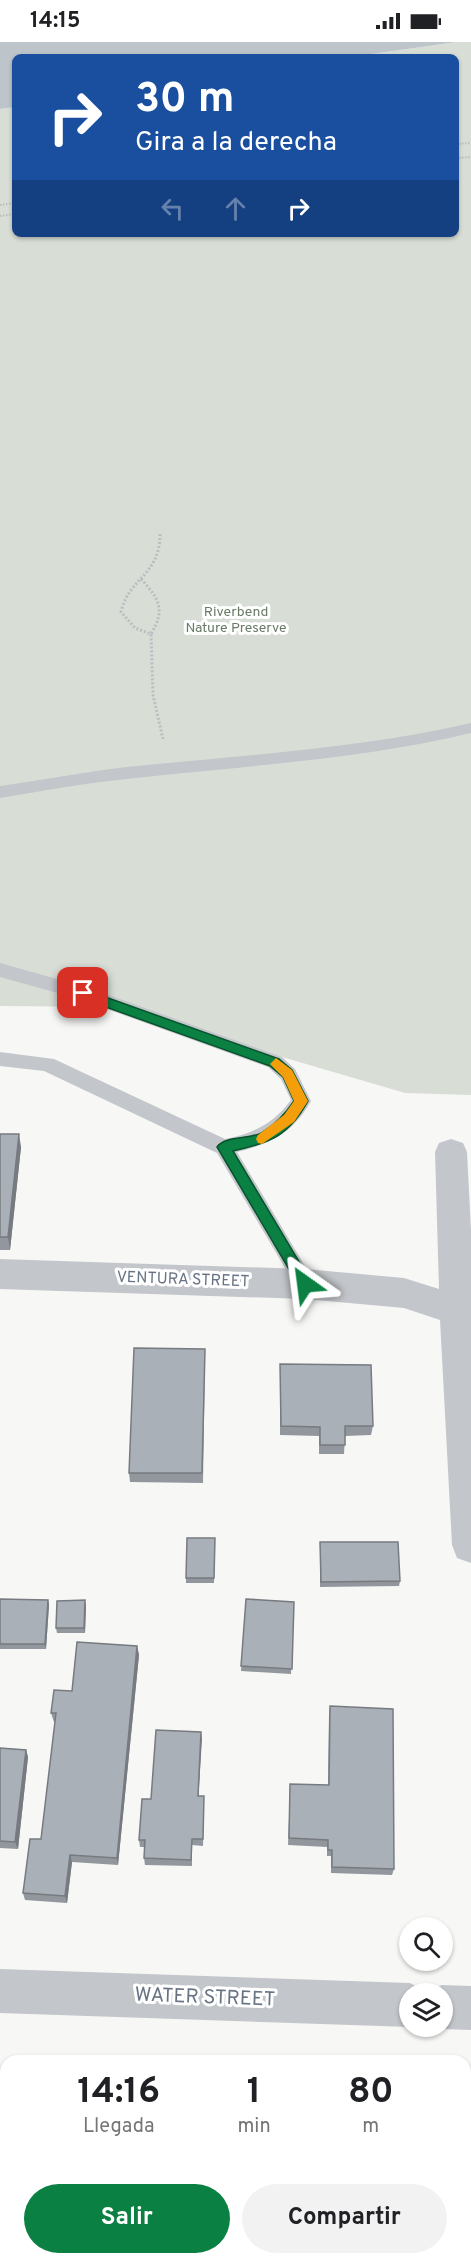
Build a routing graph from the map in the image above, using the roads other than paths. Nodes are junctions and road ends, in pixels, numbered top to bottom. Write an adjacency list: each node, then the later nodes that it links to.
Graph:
1 (471, 728): 2 (lane)
2 (0, 792)
3 (0, 970): 5 (lane)
4 (0, 1059): 5 (lane)
5 (224, 1147): 8 (lane)
6 (451, 1152): 9 (street)
7 (0, 1274): 8 (street, VENTURA STREET)
8 (305, 1284): 9 (street, VENTURA STREET)
9 (464, 1312): 10 (street)
10 (471, 1545)
11 (0, 1991): 12 (street, WATER STREET)
12 (399, 2006)
13 (453, 2007): 14 (street)
14 (471, 2008)

